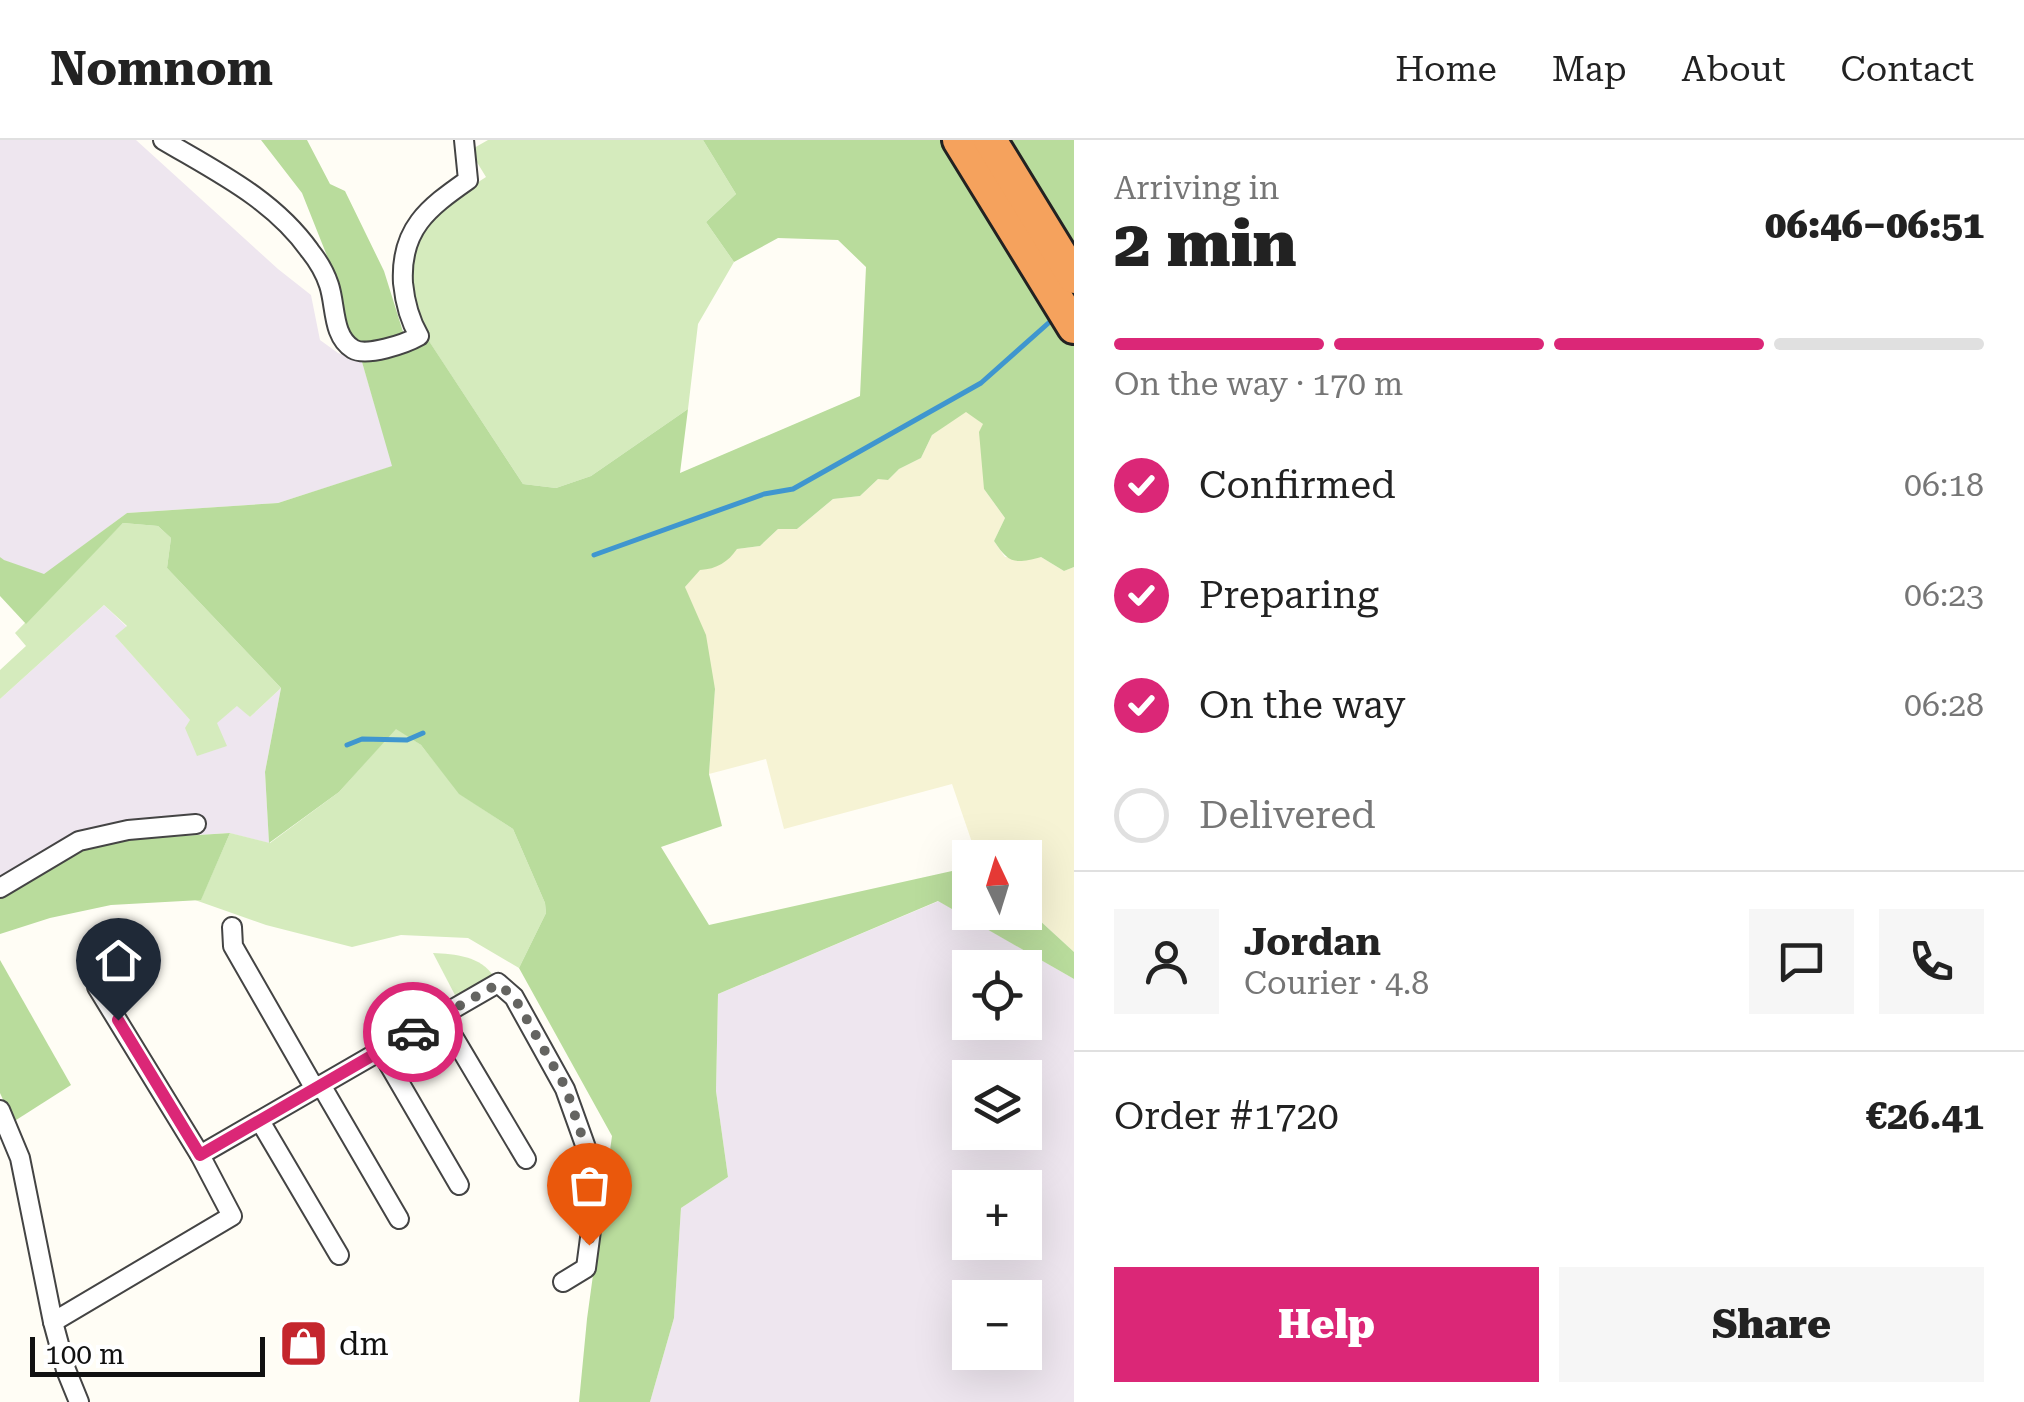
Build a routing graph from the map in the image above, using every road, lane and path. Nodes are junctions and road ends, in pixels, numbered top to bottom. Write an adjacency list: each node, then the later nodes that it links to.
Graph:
1 (163, 140): 2 (street)
2 (464, 140)
3 (959, 140): 6 (highway)
4 (990, 140): 5 (highway)
5 (1074, 278)
6 (1074, 328)
7 (196, 824): 8 (street)
8 (0, 888)
9 (232, 927): 13 (street)
10 (95, 946): 16 (street)
11 (441, 1016): 12 (street); 17 (street); 21 (street)
12 (381, 1051): 13 (street); 18 (street)
13 (318, 1087): 15 (street); 19 (street)
14 (0, 1110): 22 (street)
15 (260, 1121): 16 (street); 20 (street)
16 (200, 1155): 22 (street)
17 (526, 1159)
18 (460, 1185)
19 (399, 1219)
20 (339, 1254)
21 (562, 1282)
22 (53, 1322): 23 (street)
23 (79, 1402)

